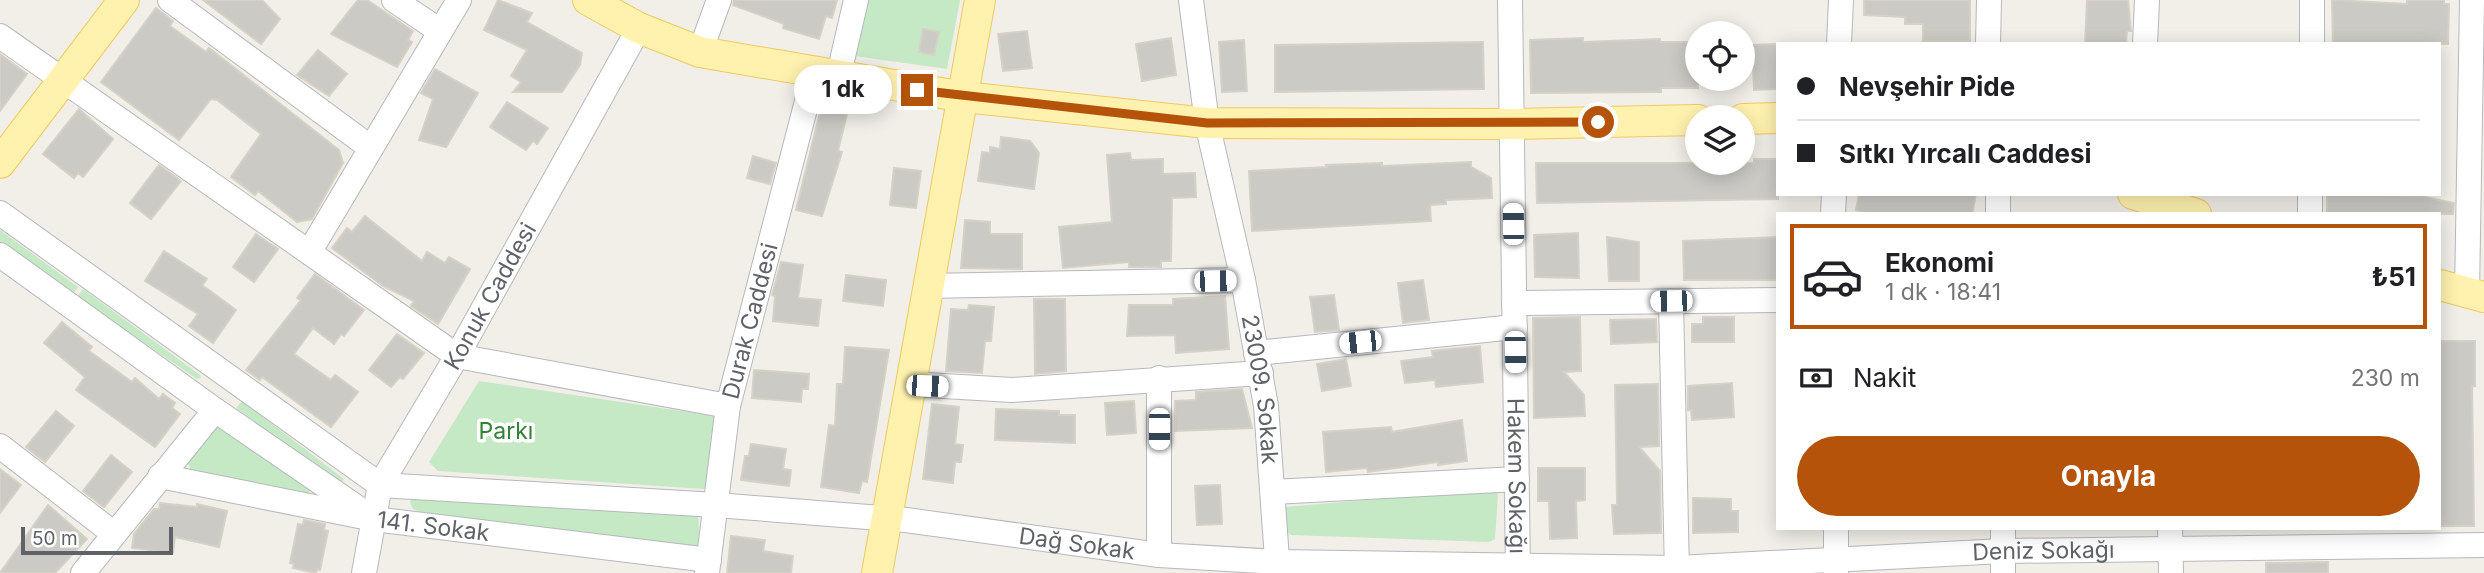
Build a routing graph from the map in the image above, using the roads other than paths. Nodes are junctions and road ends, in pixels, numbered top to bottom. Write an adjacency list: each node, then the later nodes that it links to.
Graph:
1 (124, 0): 25 (main road)
2 (170, 0): 33 (street)
3 (394, 0): 17 (street)
4 (459, 0): 17 (street)
5 (588, 0): 16 (main road)
6 (719, 0): 23 (street)
7 (856, 0): 24 (street, Durak Caddesi)
8 (980, 0): 27 (main road)
9 (1191, 0): 31 (street, 23009. Sokak)
10 (1510, 0): 32 (street, Hakem Sokağı)
11 (1841, 0): 19 (street)
12 (1989, 0): 20 (street)
13 (2147, 0): 21 (street)
14 (2312, 0): 22 (street)
15 (2472, 0): 26 (street)
16 (639, 28): 23 (main road); 47 (street, Konuk Caddesi)
17 (440, 31): 33 (street)
18 (0, 36): 25 (street)
19 (1839, 42)
20 (1988, 42)
21 (2145, 42)
22 (2312, 42)
23 (699, 52): 24 (main road)
24 (826, 76): 27 (main road); 51 (street, Durak Caddesi)
25 (64, 81): 34 (main road); 39 (street)
26 (2477, 83): 43 (street)
27 (964, 97): 31 (main road); 42 (main road)
28 (1776, 118): 29 (main road)
29 (1755, 119)
30 (1685, 120): 32 (main road)
31 (1207, 123): 32 (main road); 41 (street, 23009. Sokak)
32 (1511, 124): 46 (street, Hakem Sokağı)
33 (371, 148): 39 (street)
34 (0, 163)
35 (2139, 196): 36 (main road)
36 (2167, 209): 37 (main road)
37 (2184, 212)
38 (0, 213): 56 (street)
39 (310, 251): 47 (street)
40 (0, 255): 52 (street)
41 (1242, 280): 42 (street); 48 (street, 23009. Sokak)
42 (926, 286): 50 (main road)
43 (2464, 291)
44 (1776, 300): 45 (street)
45 (1671, 301): 46 (street); 72 (street)
46 (1515, 315): 48 (street); 55 (street, Hakem Sokağı)
47 (457, 356): 51 (street); 56 (street, Konuk Caddesi)
48 (1258, 363): 49 (street); 57 (street, 23009. Sokak)
49 (1159, 378): 50 (street); 67 (street)
50 (910, 384): 60 (main road)
51 (728, 406): 58 (street, Durak Caddesi)
52 (215, 410): 54 (street); 59 (street)
53 (0, 446): 62 (street)
54 (160, 475): 59 (street, 141. Sokak); 62 (street)
55 (1517, 479): 57 (street); 71 (street, Hakem Sokağı)
56 (380, 485): 58 (street, Dağ Sokak); 59 (street, Konuk Caddesi)
57 (1273, 492): 69 (street, 23009. Sokak)
58 (716, 505): 60 (street, Dağ Sokak); 68 (street, Durak Caddesi)
59 (374, 519): 68 (street, 141. Sokak); 74 (street, Konuk Caddesi)
60 (888, 519): 67 (street, Dağ Sokak); 75 (main road)
61 (1836, 530): 70 (street)
62 (113, 533): 73 (street)
63 (2330, 537): 64 (street, Deniz Sokağı); 65 (street, Deniz Sokağı)
64 (2170, 538): 66 (street, Deniz Sokağı); 76 (street)
65 (2484, 545)
66 (2003, 551): 70 (street, Deniz Sokağı)
67 (1159, 555): 69 (street, Dağ Sokak)
68 (708, 566)
69 (1278, 568): 71 (street, Dağ Sokak)
70 (1842, 569): 72 (street, Deniz Sokağı)
71 (1518, 570): 72 (street, Deniz Sokağı)
72 (1677, 571)
73 (83, 573)
74 (364, 573)
75 (877, 573)
76 (2171, 573)

